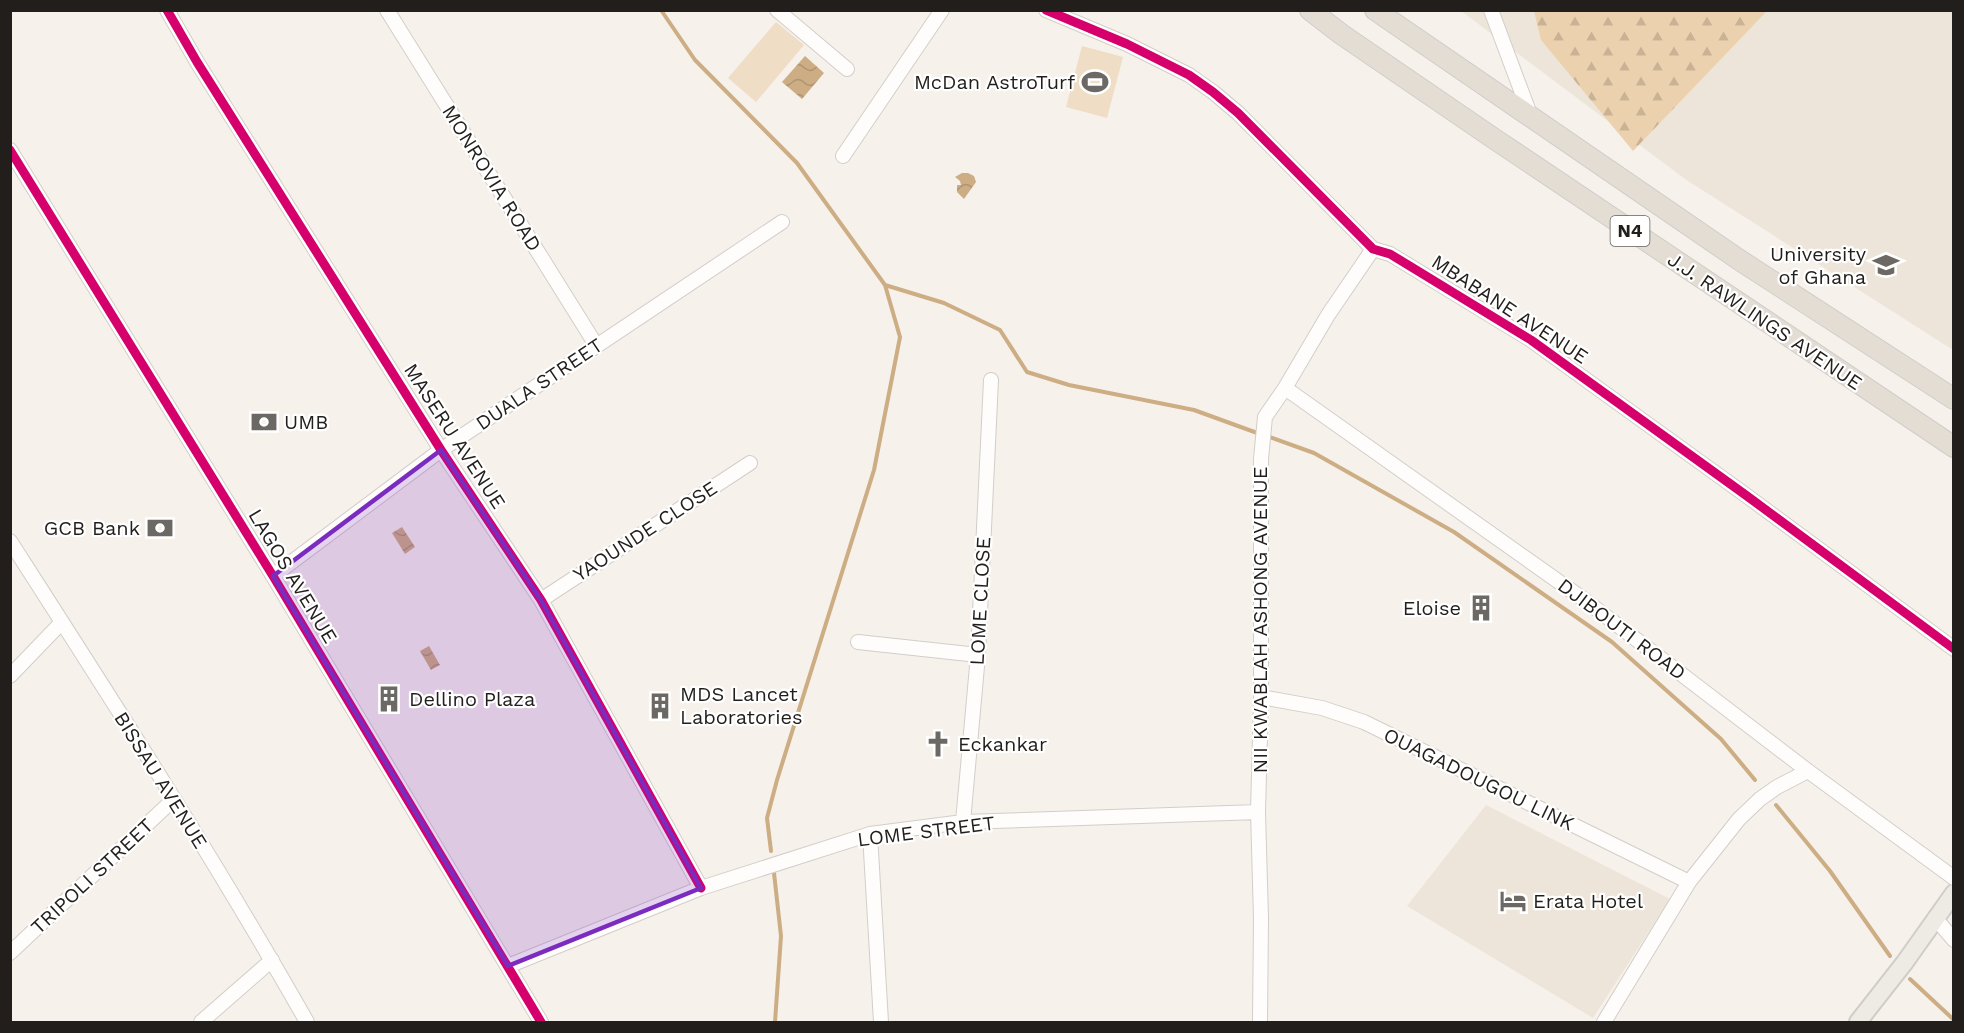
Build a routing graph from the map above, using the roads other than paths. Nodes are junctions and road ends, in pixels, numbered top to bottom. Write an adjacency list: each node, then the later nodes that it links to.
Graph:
1 (167, 10): 21 (street, MASERU AVENUE)
2 (387, 10): 16 (street, MONROVIA ROAD)
3 (777, 10): 9 (street)
4 (942, 10): 12 (street)
5 (1046, 10): 15 (street, MBABANE AVENUE)
6 (1310, 10): 20 (highway, J.J. RAWLINGS AVENUE / N4)
7 (1375, 10): 10 (highway, J.J. RAWLINGS AVENUE / N4)
8 (1491, 10): 10 (street)
9 (847, 69)
10 (1532, 119): 19 (highway, J.J. RAWLINGS AVENUE / N4)
11 (10, 150): 13 (street, LAGOS AVENUE)
12 (843, 156)
13 (16, 172): 24 (street, LAGOS AVENUE)
14 (782, 222): 16 (street, DUALA STREET)
15 (1373, 249): 18 (street, NII KWABLAH ASHONG AVENUE); 28 (street, MBABANE AVENUE)
16 (596, 345): 21 (street, DUALA STREET)
17 (991, 380): 29 (street, LOME CLOSE)
18 (1285, 388): 31 (street, NII KWABLAH ASHONG AVENUE); 32 (street, DJIBOUTI ROAD)
19 (1953, 399)
20 (1953, 447)
21 (441, 450): 24 (street, DUALA STREET); 25 (street, MASERU AVENUE)
22 (750, 463): 25 (street, YAOUNDE CLOSE)
23 (10, 541): 26 (street, BISSAU AVENUE)
24 (273, 576): 45 (street, LAGOS AVENUE)
25 (541, 600): 39 (street, MASERU AVENUE)
26 (62, 622): 30 (street); 33 (street, BISSAU AVENUE)
27 (858, 642): 29 (street)
28 (1953, 649)
29 (978, 655): 35 (street, LOME CLOSE)
30 (10, 676)
31 (1262, 697): 34 (street, NII KWABLAH ASHONG AVENUE); 38 (street, OUAGADOUGOU LINK)
32 (1808, 771): 37 (street, DJIBOUTI ROAD); 38 (street)
33 (174, 800): 43 (street, TRIPOLI STREET); 44 (street, BISSAU AVENUE)
34 (1258, 812): 35 (street, LOME STREET); 50 (street, NII KWABLAH ASHONG AVENUE)
35 (963, 822): 36 (street, LOME STREET)
36 (870, 834): 39 (street, LOME STREET); 49 (street)
37 (1953, 878)
38 (1689, 882): 51 (street)
39 (701, 888): 45 (street, LOME STREET)
40 (1953, 893): 41 (main road)
41 (1935, 918): 42 (street); 52 (main road)
42 (1953, 939)
43 (10, 952)
44 (272, 960): 46 (street); 47 (street, BISSAU AVENUE)
45 (508, 966): 48 (street, LAGOS AVENUE)
46 (201, 1023)
47 (306, 1023)
48 (541, 1023)
49 (881, 1023)
50 (1260, 1023)
51 (1604, 1023)
52 (1858, 1023)

